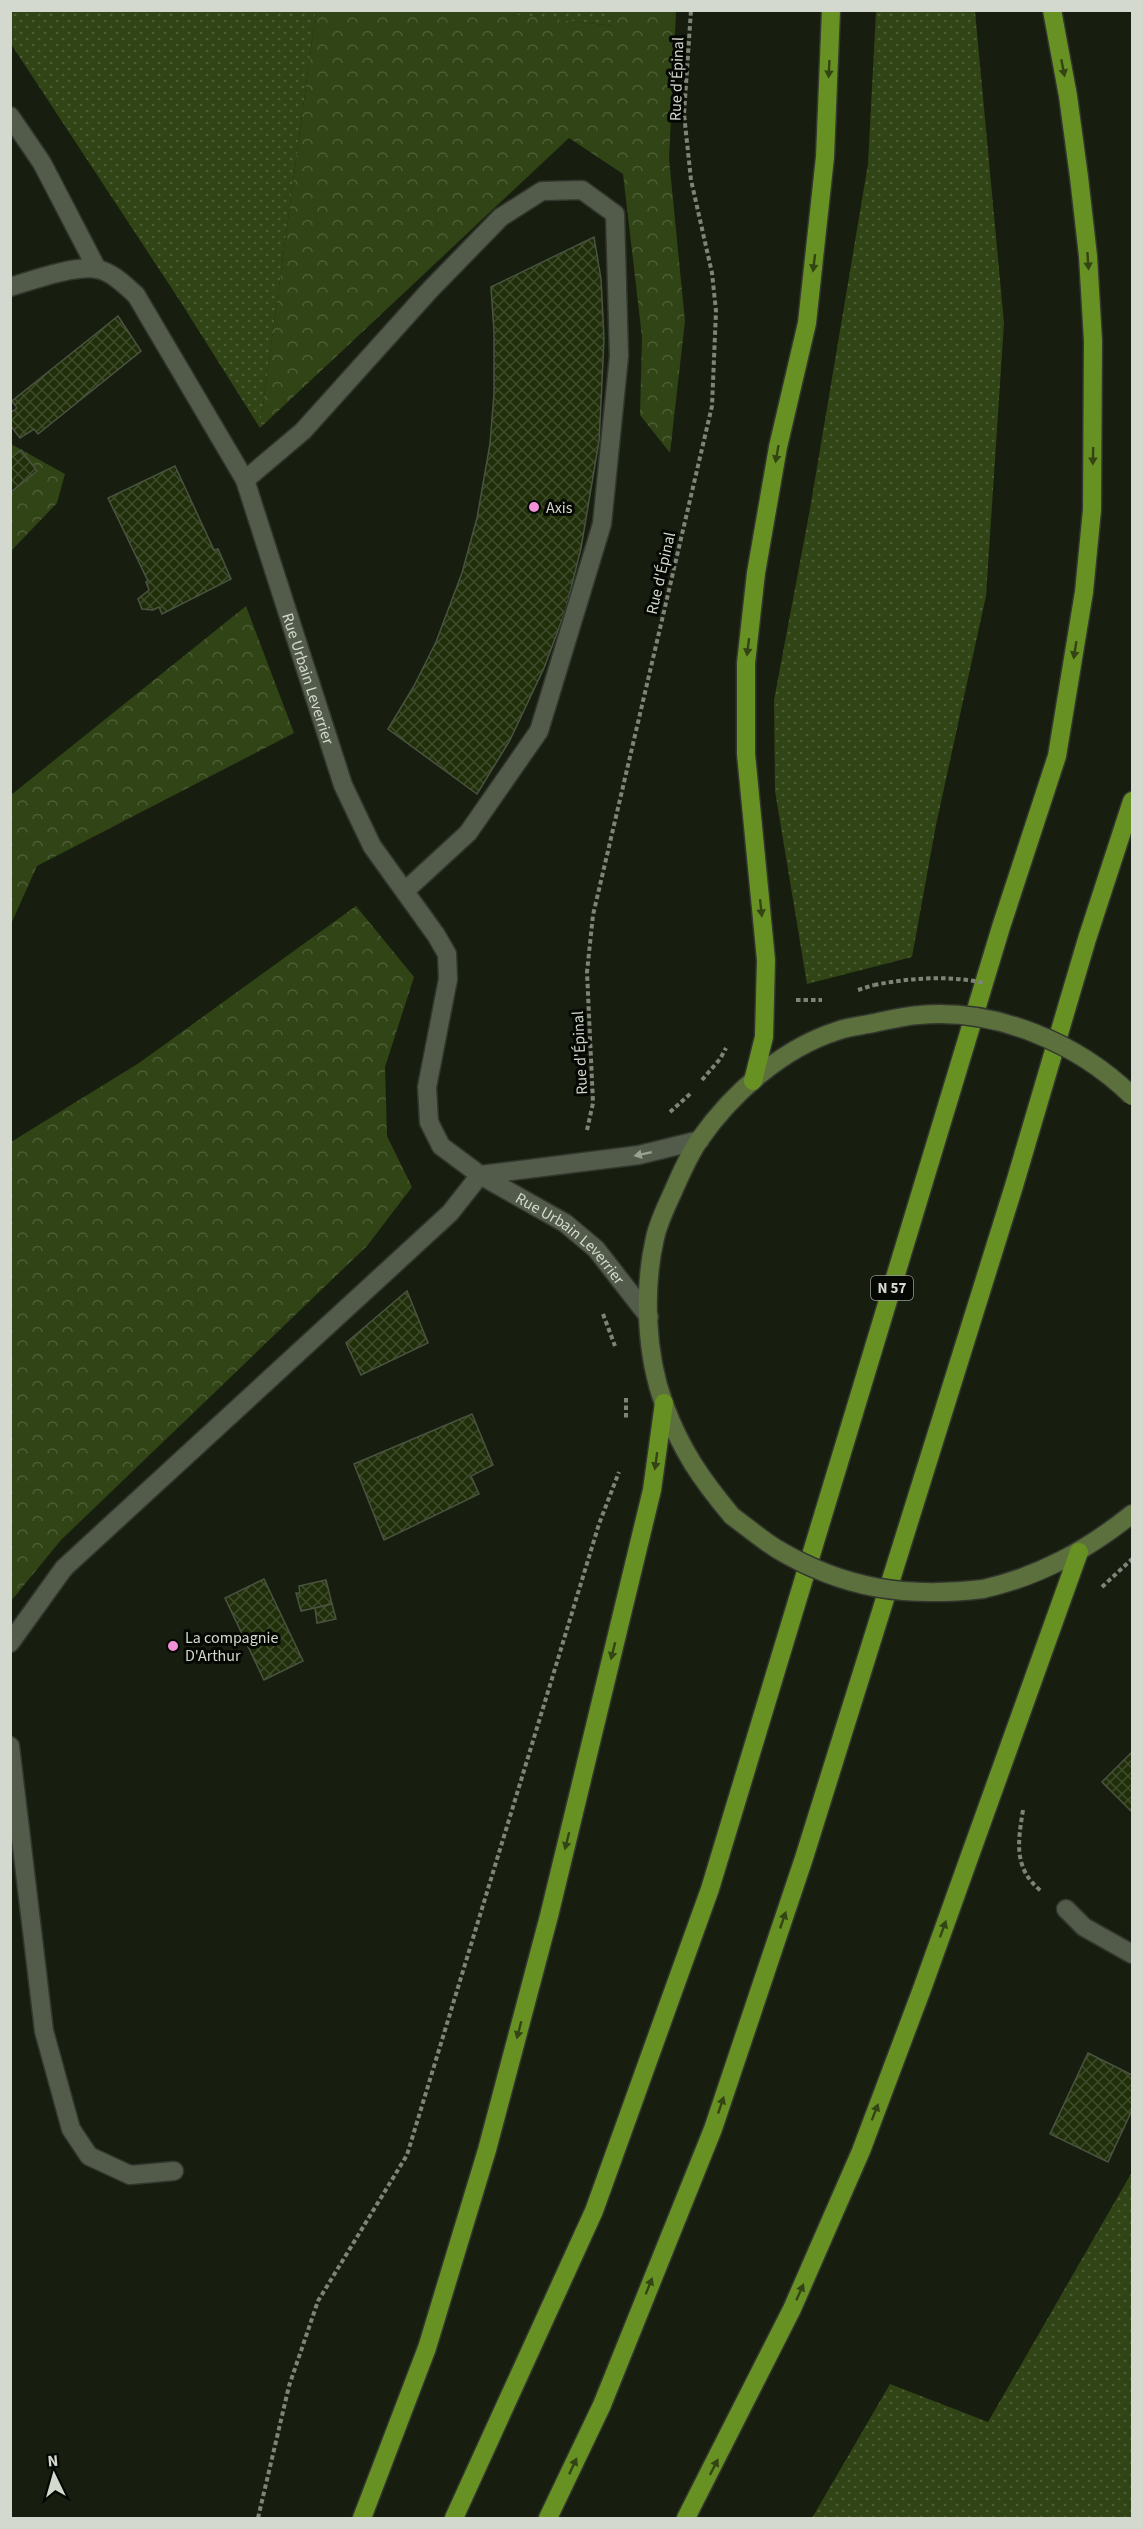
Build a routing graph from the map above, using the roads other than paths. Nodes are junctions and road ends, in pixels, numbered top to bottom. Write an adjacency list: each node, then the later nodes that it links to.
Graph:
1 (831, 10): 9 (highway, one-way to 9)
2 (1052, 10): 23 (highway, N 57, one-way to 23)
3 (10, 116): 4 (street)
4 (97, 269): 5 (street); 6 (street, Rue Urbain Leverrier)
5 (10, 287)
6 (245, 480): 8 (street, Rue Urbain Leverrier); 8 (street)
7 (1132, 801): 24 (highway, one-way to 7)
8 (405, 891): 12 (street, Rue Urbain Leverrier)
9 (753, 1081): 10 (main road, bridge); 11 (main road)
10 (1132, 1096)
11 (699, 1140): 12 (street, Rue Urbain Leverrier, one-way to 12); 13 (main road)
12 (480, 1174): 13 (street, Rue Urbain Leverrier); 17 (street)
13 (649, 1317): 14 (main road)
14 (663, 1403): 16 (main road, bridge); 22 (highway, one-way to 22)
15 (1132, 1514): 16 (main road)
16 (1079, 1551): 25 (highway, one-way to 16)
17 (10, 1642)
18 (10, 1746): 21 (street)
19 (1066, 1909): 20 (street)
20 (1132, 1954)
21 (174, 2171)
22 (362, 2518)
23 (454, 2518)
24 (548, 2518)
25 (687, 2518)

